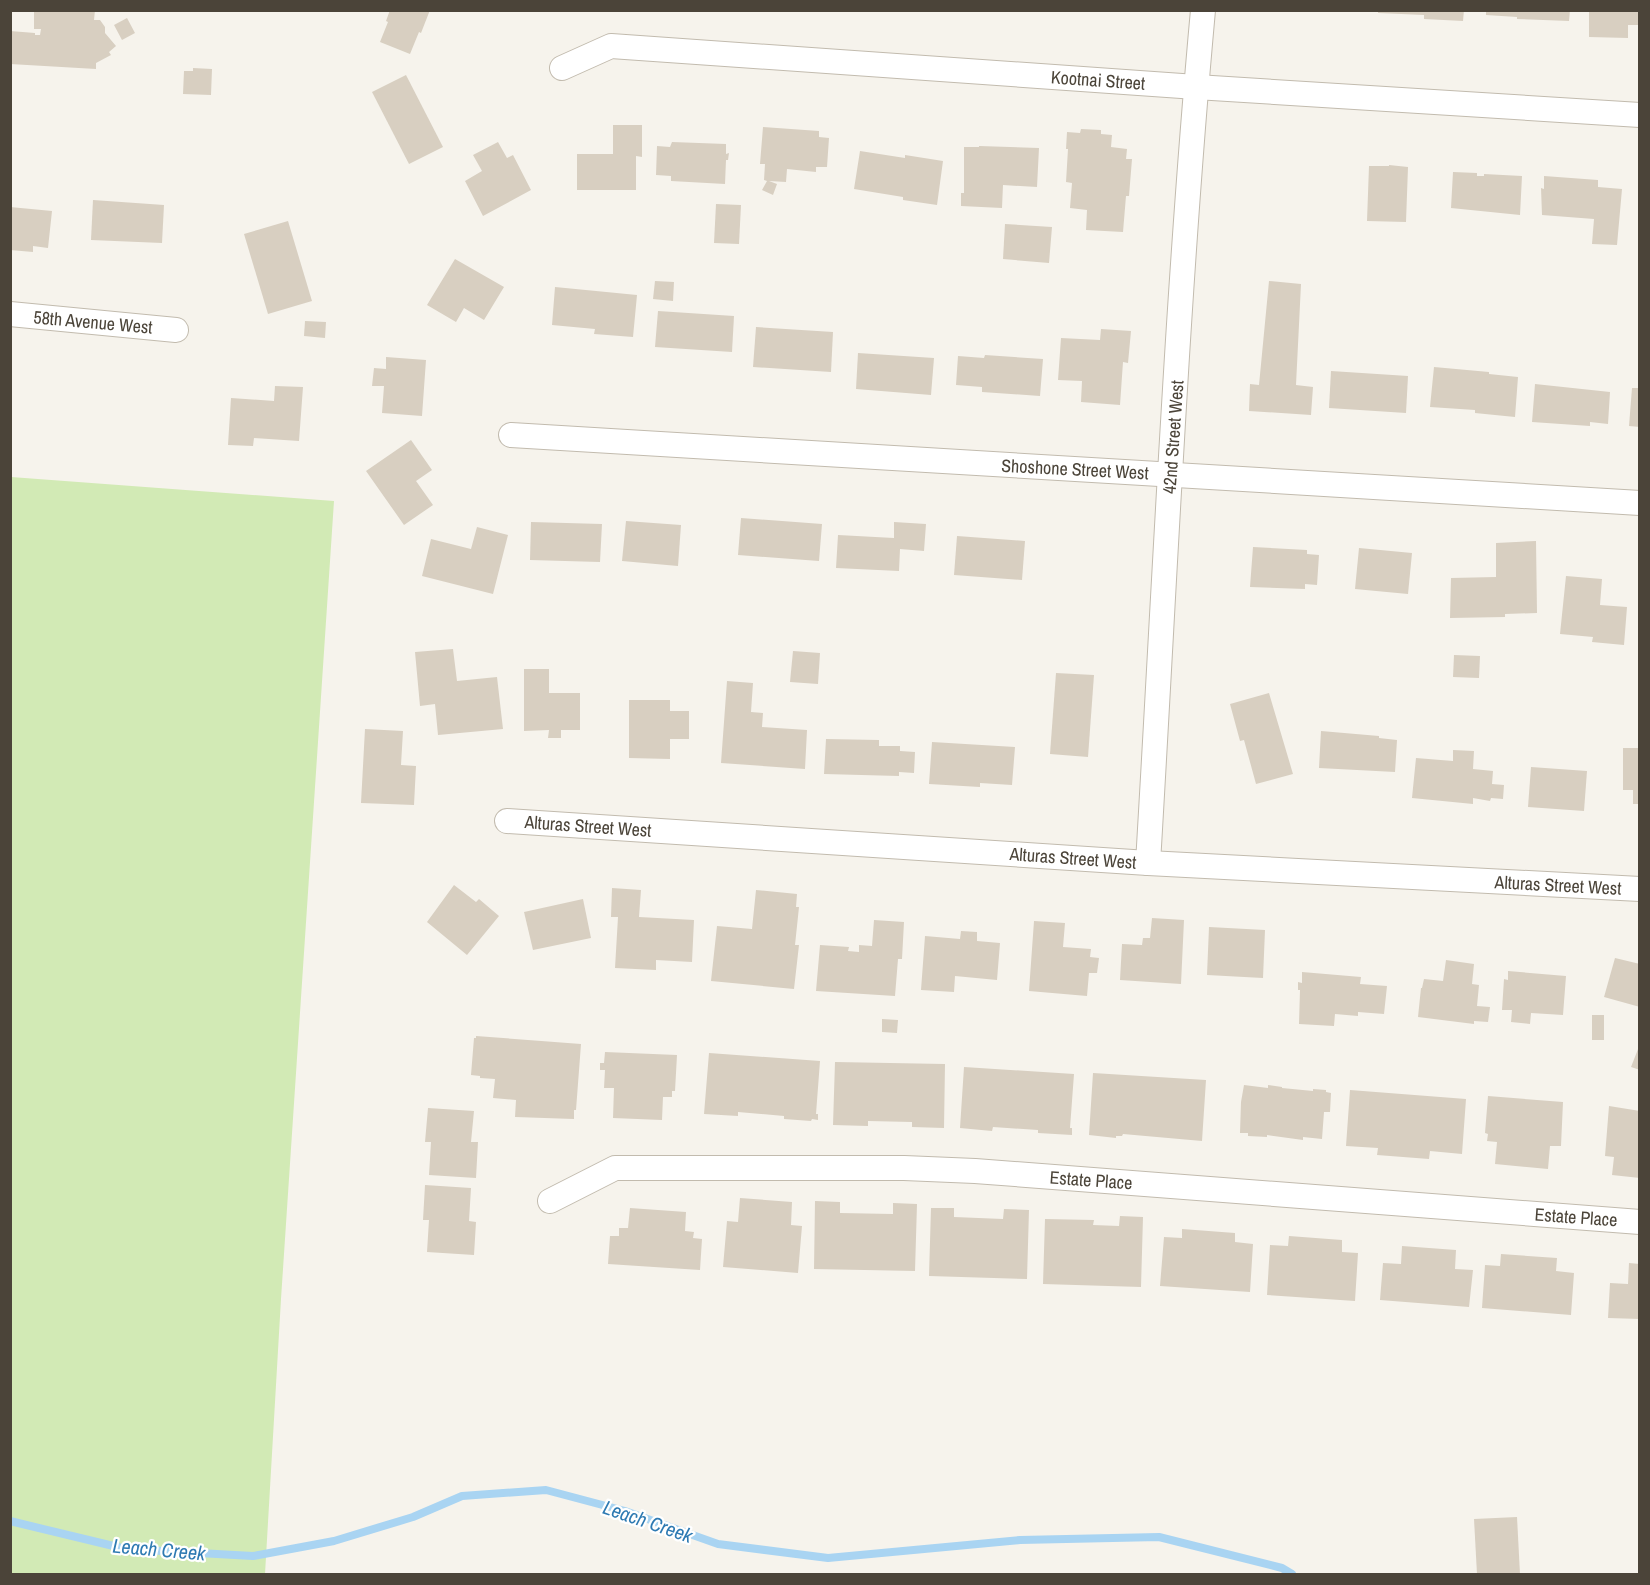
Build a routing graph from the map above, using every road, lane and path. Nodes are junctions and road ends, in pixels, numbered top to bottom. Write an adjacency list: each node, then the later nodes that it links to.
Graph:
1 (1203, 10): 3 (street, 42nd Street West)
2 (562, 68): 3 (street, Kootnai Street)
3 (1196, 87): 4 (street, Kootnai Street); 8 (street, 42nd Street West)
4 (1640, 115)
5 (10, 314): 6 (street, 58th Avenue West)
6 (176, 330)
7 (511, 435): 8 (street, Shoshone Street West)
8 (1170, 475): 9 (street, Shoshone Street West); 11 (street, 42nd Street West)
9 (1640, 503)
10 (507, 821): 11 (street, Alturas Street West)
11 (1148, 863): 12 (street, Alturas Street West)
12 (1640, 889)
13 (550, 1201): 14 (street, Estate Place)
14 (1640, 1222)

